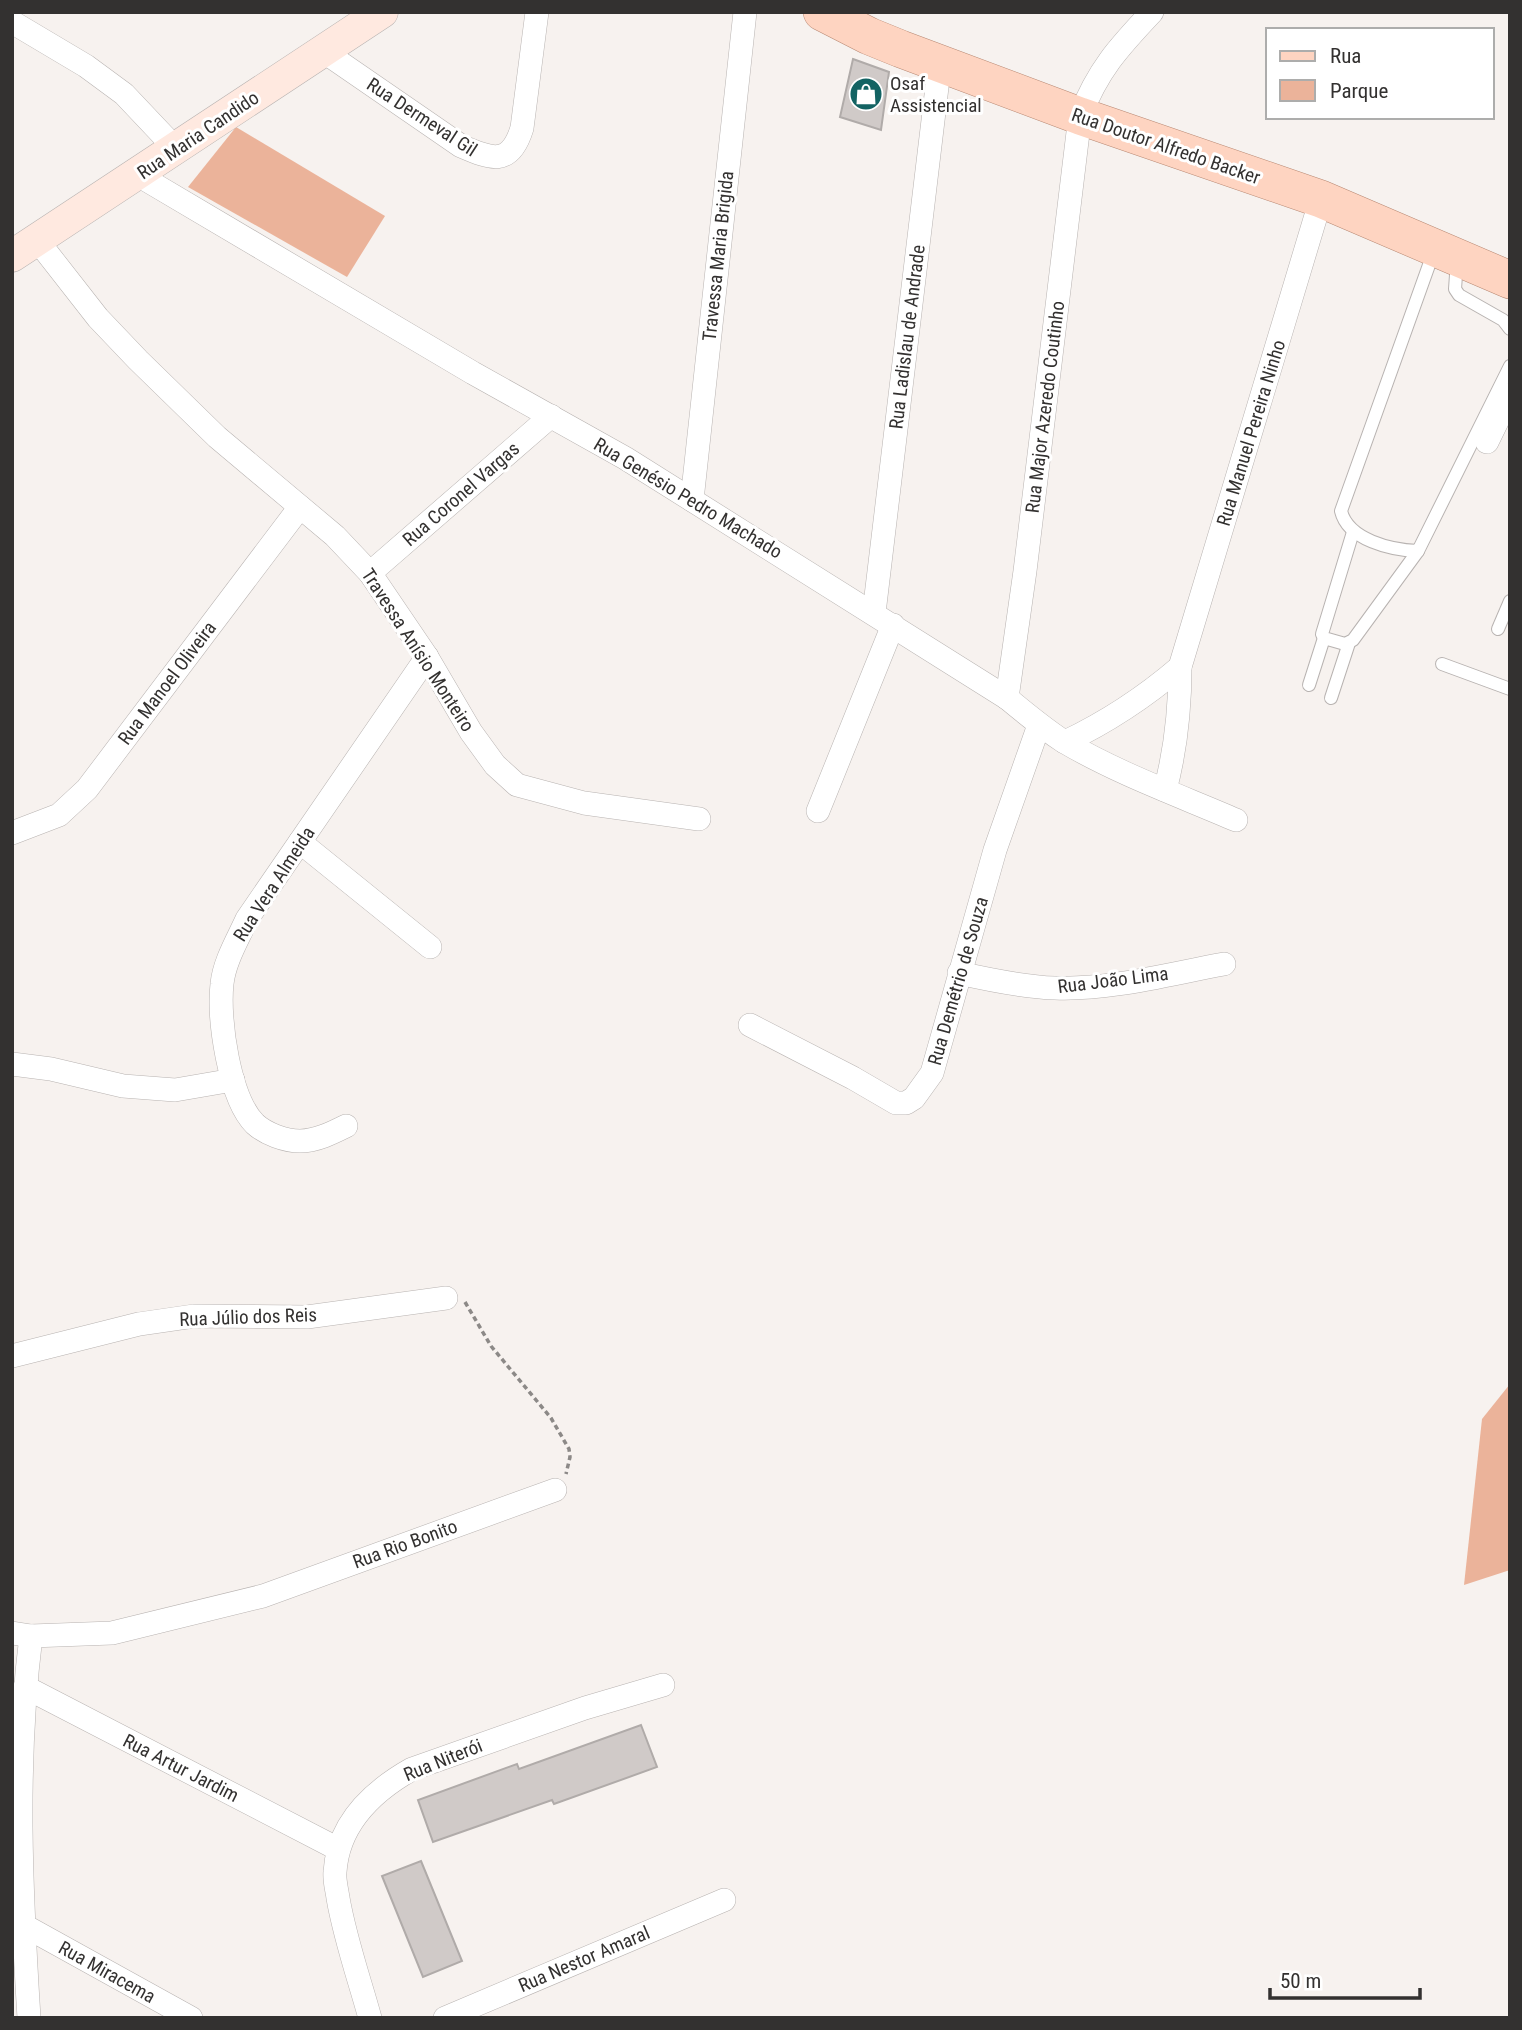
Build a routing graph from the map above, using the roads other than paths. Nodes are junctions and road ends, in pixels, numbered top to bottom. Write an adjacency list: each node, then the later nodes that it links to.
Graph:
1 (382, 12): 7 (street, Rua Maria Candido)
2 (537, 12): 7 (street, Rua Dermeval Gil)
3 (744, 12): 21 (street, Travessa Maria Brigida)
4 (822, 12): 8 (main road, Rua Doutor Alfredo Backer)
5 (1152, 12): 9 (street, Rua Major Azeredo Coutinho)
6 (12, 22): 10 (street)
7 (323, 51): 10 (street, Rua Maria Candido)
8 (940, 62): 9 (main road, Rua Doutor Alfredo Backer); 27 (street, Rua Ladislau de Andrade)
9 (1080, 116): 12 (main road, Rua Doutor Alfredo Backer); 36 (street, Rua Major Azeredo Coutinho)
10 (176, 149): 11 (street, Rua Maria Candido)
11 (138, 175): 13 (street, Rua Maria Candido); 19 (street, Rua Genésio Pedro Machado)
12 (1321, 199): 14 (main road, Rua Doutor Alfredo Backer); 33 (street, Rua Manuel Pereira Ninho)
13 (25, 248): 22 (street, Travessa Anísio Monteiro)
14 (1446, 252): 15 (main road, Rua Doutor Alfredo Backer); 16 (lane); 23 (lane)
15 (1510, 280)
16 (1510, 329)
17 (1510, 366): 24 (lane)
18 (1510, 395): 20 (street)
19 (551, 416): 21 (street, Rua Genésio Pedro Machado); 25 (street, Rua Coronel Vargas)
20 (1488, 442)
21 (692, 500): 27 (street, Rua Genésio Pedro Machado)
22 (300, 507): 25 (street, Travessa Anísio Monteiro); 44 (street, Rua Manoel Oliveira)
23 (1353, 532): 24 (lane); 29 (lane)
24 (1418, 551): 30 (lane)
25 (370, 573): 31 (street, Travessa Anísio Monteiro)
26 (1510, 601): 28 (lane)
27 (884, 619): 36 (street, Rua Genésio Pedro Machado); 41 (street, Rua Ladislau de Andrade)
28 (1498, 629)
29 (1324, 638): 30 (lane); 34 (lane)
30 (1349, 643): 37 (lane)
31 (427, 657): 42 (street, Travessa Anísio Monteiro); 45 (street, Rua Vera Almeida)
32 (1442, 664): 35 (lane)
33 (1180, 667): 39 (street); 40 (street, Rua Manuel Pereira Ninho)
34 (1310, 685)
35 (1510, 689)
36 (1007, 698): 38 (street, Rua Genésio Pedro Machado)
37 (1331, 698)
38 (1039, 724): 39 (street, Rua Genésio Pedro Machado); 48 (street, Rua Demétrio de Souza)
39 (1065, 742): 40 (street, Rua Genésio Pedro Machado)
40 (1165, 790): 43 (street, Rua Genésio Pedro Machado)
41 (818, 811)
42 (699, 819)
43 (1236, 820)
44 (12, 833)
45 (300, 842): 46 (street); 51 (street, Rua Vera Almeida)
46 (430, 947)
47 (1224, 964): 48 (street, Rua João Lima)
48 (959, 973): 49 (street, Rua Demétrio de Souza)
49 (750, 1025)
50 (12, 1064): 51 (street)
51 (233, 1080): 52 (street, Rua Vera Almeida)
52 (346, 1126)
53 (446, 1298): 54 (street, Rua Júlio dos Reis)
54 (12, 1356)
55 (555, 1490): 56 (street, Rua Rio Bonito)
56 (22, 1635): 58 (street)
57 (663, 1685): 59 (street, Rua Niterói)
58 (24, 1687): 59 (street, Rua Artur Jardim); 61 (street)
59 (338, 1849): 64 (street, Rua Niterói)
60 (724, 1900): 65 (street, Rua Nestor Amaral)
61 (23, 1926): 62 (street); 63 (street, Rua Miracema)
62 (29, 2018)
63 (191, 2018)
64 (370, 2018)
65 (444, 2018)

